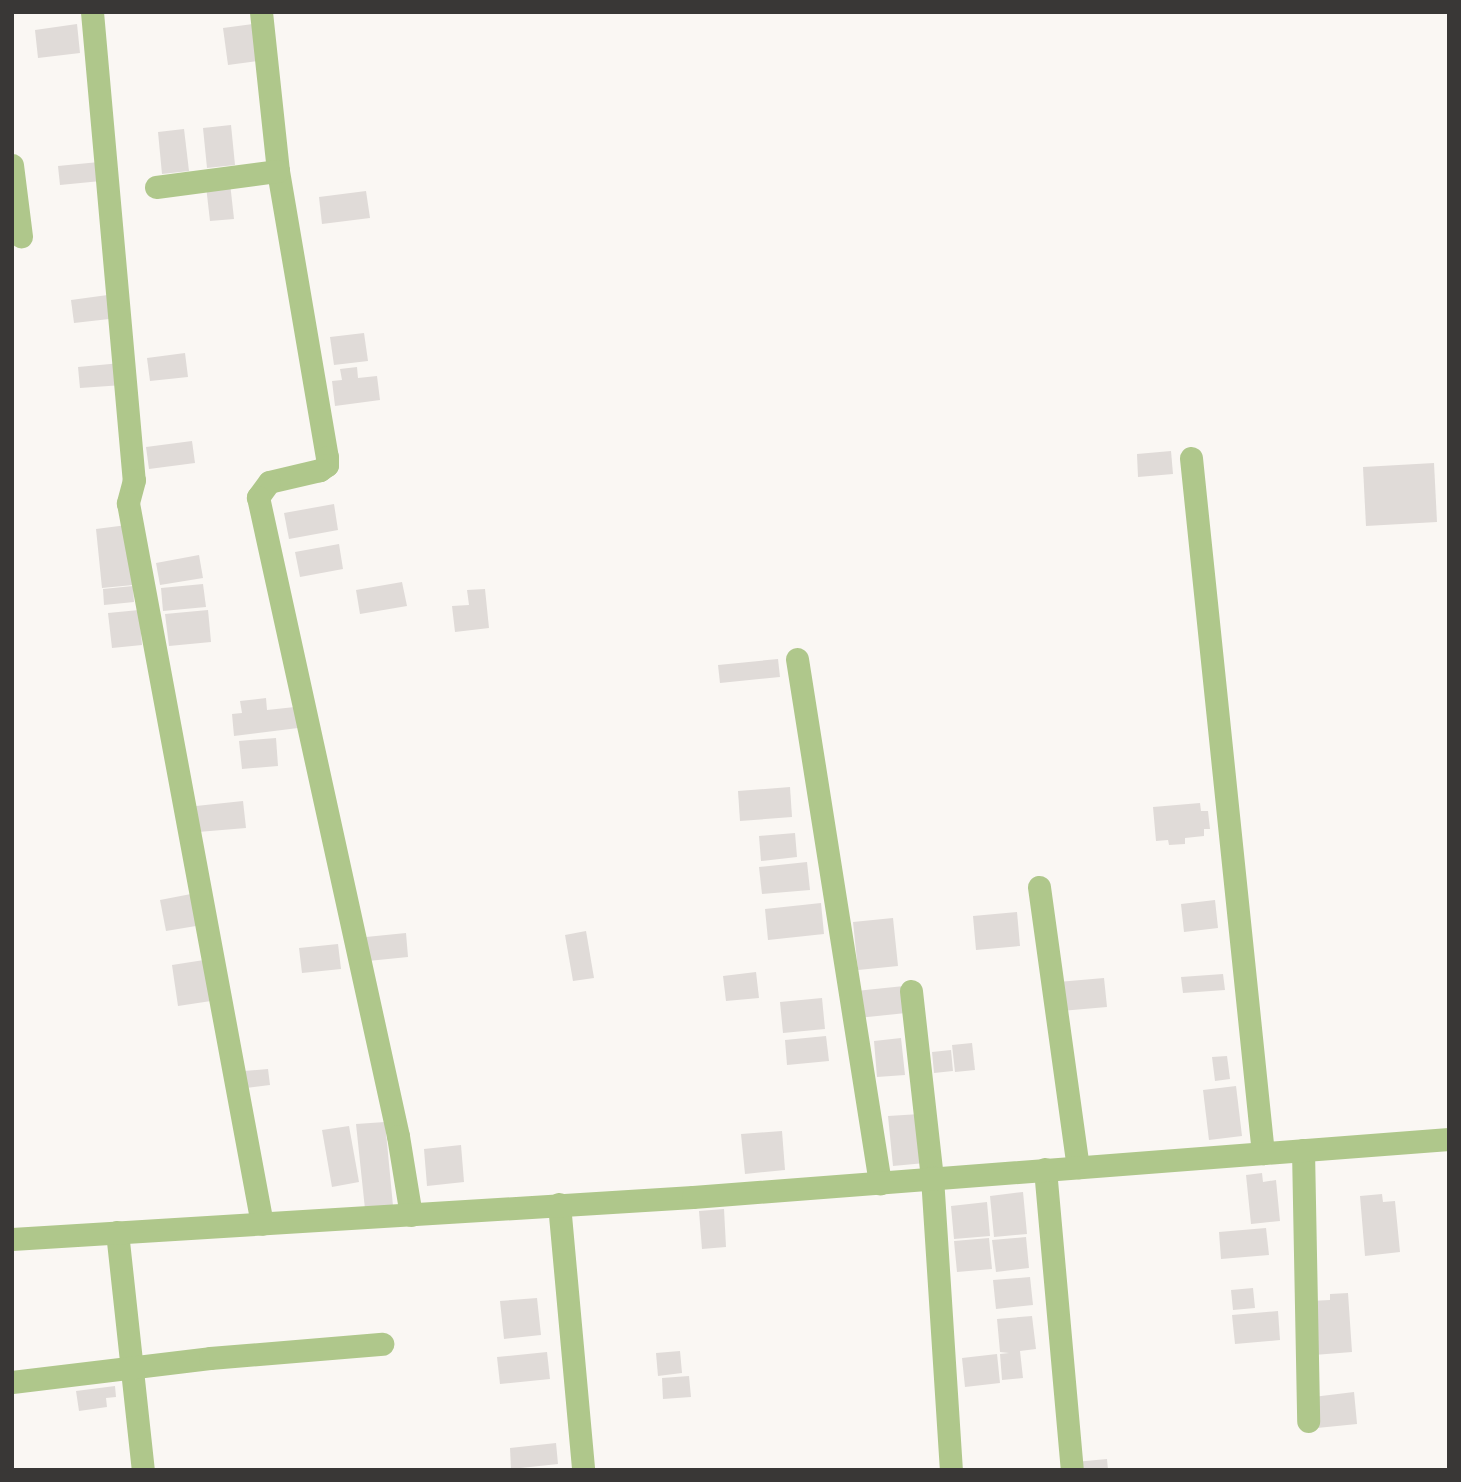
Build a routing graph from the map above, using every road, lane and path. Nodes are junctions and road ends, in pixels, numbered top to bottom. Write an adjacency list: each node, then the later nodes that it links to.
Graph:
1 (92, 12): 20 (street)
2 (261, 12): 4 (street)
3 (12, 165): 6 (street)
4 (278, 170): 5 (street); 19 (street)
5 (156, 187)
6 (21, 236)
7 (1191, 458): 13 (street)
8 (797, 659): 17 (street)
9 (1039, 887): 14 (street)
10 (911, 991): 16 (street)
11 (1449, 1139): 12 (street)
12 (1303, 1150): 13 (street); 26 (street)
13 (1263, 1153): 14 (street)
14 (1078, 1167): 15 (street)
15 (1045, 1169): 16 (street); 30 (street)
16 (932, 1177): 17 (street); 29 (street)
17 (880, 1183): 18 (street)
18 (559, 1204): 19 (street); 28 (street)
19 (411, 1215): 20 (street)
20 (262, 1224): 21 (street)
21 (117, 1232): 22 (street); 24 (street)
22 (12, 1239)
23 (382, 1344): 24 (street)
24 (132, 1366): 25 (street); 27 (street)
25 (12, 1382)
26 (1308, 1421)
27 (143, 1470)
28 (583, 1470)
29 (951, 1470)
30 (1072, 1470)

